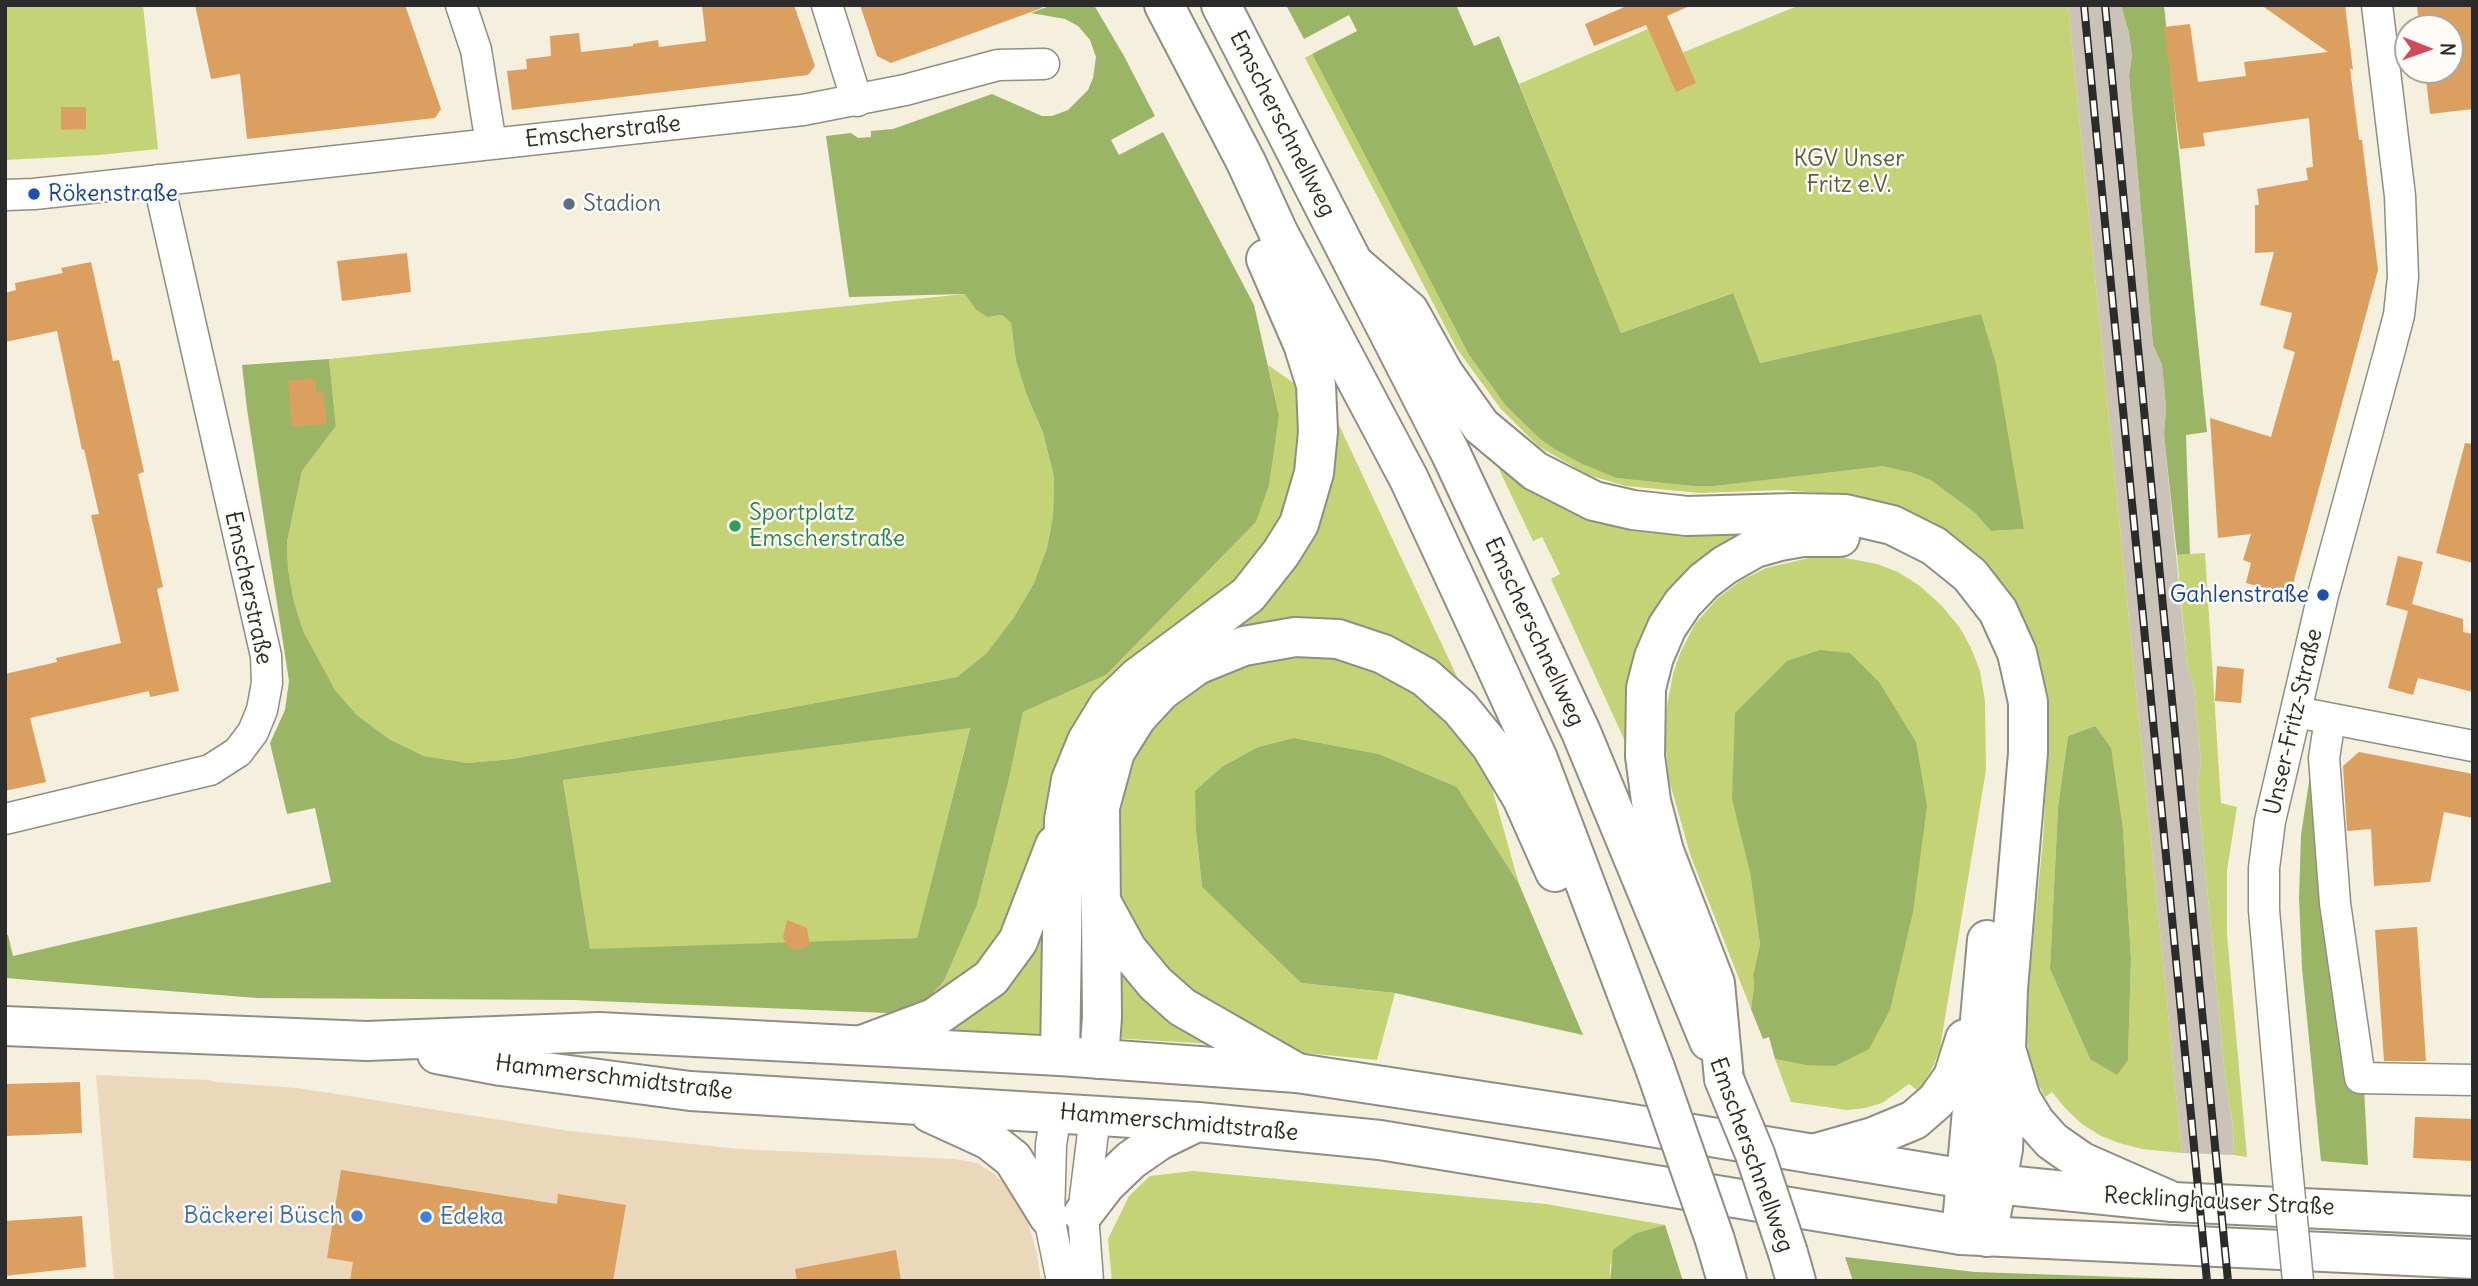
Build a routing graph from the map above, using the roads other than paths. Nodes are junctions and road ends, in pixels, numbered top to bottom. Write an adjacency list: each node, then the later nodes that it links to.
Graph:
1 (461, 5): 8 (street)
2 (827, 5): 7 (street)
3 (1164, 5): 9 (main road)
4 (1221, 5): 12 (main road, Emscherschnellweg)
5 (2377, 5): 13 (street, Unser-Fritz-Straße)
6 (1044, 64): 7 (street, Emscherstraße)
7 (857, 101): 8 (street, Emscherstraße)
8 (491, 144): 10 (street, Emscherstraße)
9 (1246, 162): 17 (main road); 26 (main road)
10 (158, 180): 11 (street, Emscherstraße); 16 (street, Emscherstraße)
11 (5, 195)
12 (1353, 262): 23 (main road); 28 (main road, Emscherschnellweg)
13 (2295, 712): 14 (street); 45 (street, Unser-Fritz-Straße, bridge)
14 (2330, 719): 15 (street); 29 (street, Unser-Fritz-Straße)
15 (2473, 746)
16 (5, 819)
17 (1065, 820): 22 (main road); 24 (main road)
18 (1100, 900): 25 (main road); 26 (main road); 27 (main road)
19 (1980, 1002): 28 (main road); 34 (main road); 35 (main road)
20 (5, 1026): 21 (main road, Hammerschmidtstraße)
21 (367, 1041): 22 (main road, Hammerschmidtstraße); 30 (main road, Hammerschmidtstraße)
22 (862, 1045): 24 (main road, Hammerschmidtstraße)
23 (2006, 1049): 35 (main road); 36 (main road)
24 (1060, 1056): 25 (main road, Hammerschmidtstraße); 31 (main road)
25 (1099, 1059): 27 (main road, Hammerschmidtstraße); 32 (main road)
26 (1655, 1068): 44 (main road, bridge)
27 (1297, 1073): 34 (main road, Hammerschmidtstraße)
28 (1724, 1079): 41 (main road, Emscherschnellweg, bridge)
29 (2473, 1080)
30 (915, 1105): 31 (main road, Hammerschmidtstraße); 37 (main road)
31 (1056, 1113): 32 (main road, Hammerschmidtstraße); 37 (street)
32 (1095, 1116): 33 (main road, Hammerschmidtstraße); 37 (street)
33 (1198, 1122): 37 (main road); 39 (main road, Hammerschmidtstraße)
34 (1813, 1154): 35 (main road, Hammerschmidtstraße)
35 (1981, 1182): 36 (main road, Recklinghauser Straße); 39 (main road)
36 (2173, 1202): 38 (main road, Recklinghauser Straße)
37 (1066, 1215): 42 (street); 43 (street)
38 (2473, 1216)
39 (1974, 1236): 40 (main road, Recklinghauser Straße)
40 (2473, 1259)
41 (1792, 1267)
42 (1062, 1281)
43 (1088, 1281)
44 (1727, 1281)
45 (2298, 1281)

